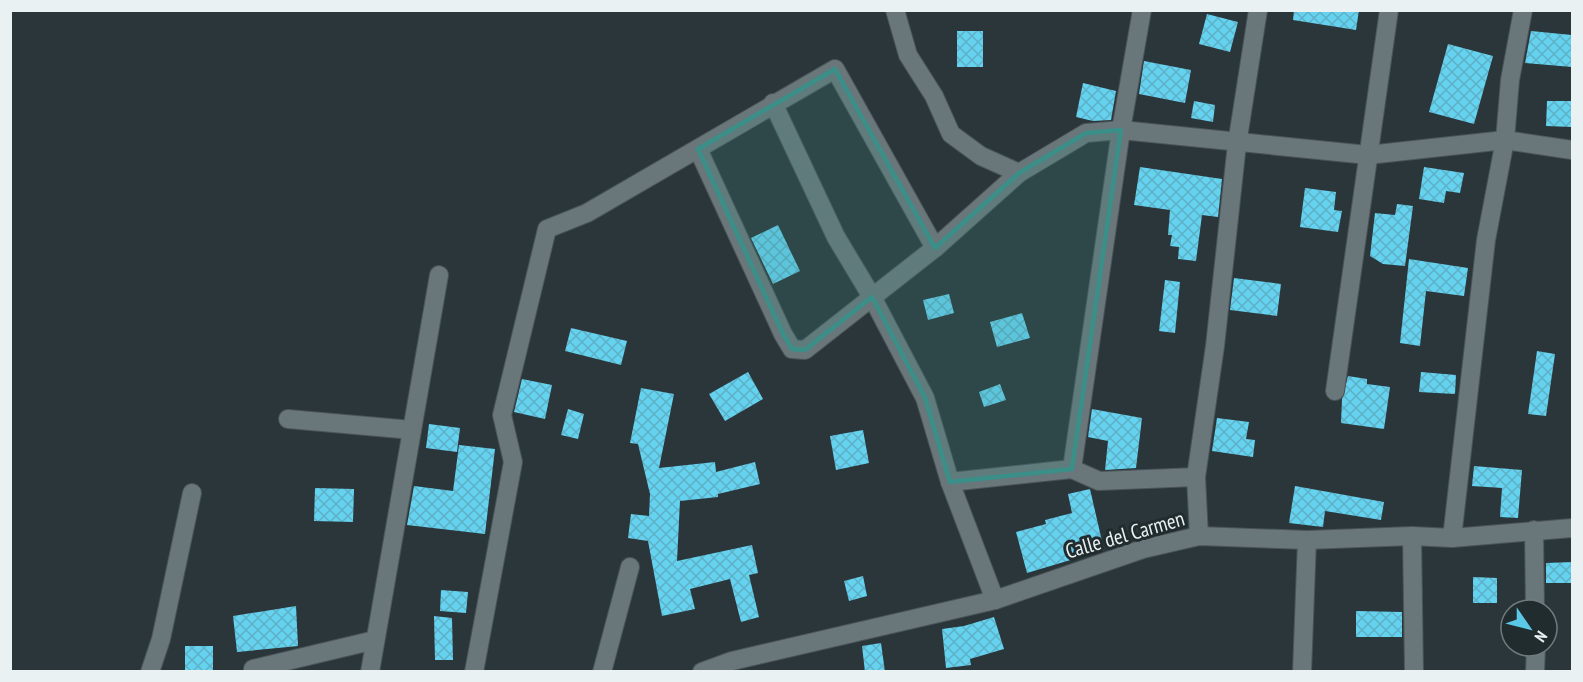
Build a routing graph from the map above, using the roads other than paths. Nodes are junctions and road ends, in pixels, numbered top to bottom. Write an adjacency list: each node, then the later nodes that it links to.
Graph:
1 (895, 10): 13 (street)
2 (1142, 10): 7 (street)
3 (1258, 10): 9 (street)
4 (1389, 10): 12 (street)
5 (1523, 10): 8 (street)
6 (773, 103): 10 (street); 14 (street); 16 (street)
7 (1121, 130): 9 (street); 13 (street); 20 (street)
8 (1505, 140): 11 (street); 12 (street); 28 (street)
9 (1237, 144): 12 (street); 21 (street)
10 (698, 149): 16 (street); 37 (street)
11 (1572, 150)
12 (1368, 155): 17 (street)
13 (1019, 172): 14 (street)
14 (935, 248): 16 (street)
15 (439, 275): 19 (street)
16 (872, 297): 22 (street)
17 (1335, 391)
18 (288, 419): 19 (street)
19 (412, 430): 33 (street)
20 (1072, 469): 21 (street); 22 (street)
21 (1196, 477): 26 (street)
22 (950, 482): 32 (street)
23 (192, 493): 35 (street)
24 (1572, 528): 25 (street, Calle del Carmen)
25 (1534, 530): 28 (street, Calle del Carmen); 31 (street)
26 (1199, 536): 29 (street, Calle del Carmen); 32 (street, Calle del Carmen)
27 (1412, 536): 28 (street, Calle del Carmen); 29 (street, Calle del Carmen); 41 (street)
28 (1452, 538)
29 (1307, 540): 40 (street)
30 (630, 567): 38 (street)
31 (1535, 598)
32 (995, 600): 39 (street, Calle del Carmen)
33 (375, 640): 34 (street); 36 (street)
34 (253, 669)
35 (150, 672)
36 (370, 672)
37 (474, 672)
38 (602, 672)
39 (702, 672)
40 (1302, 672)
41 (1414, 672)

